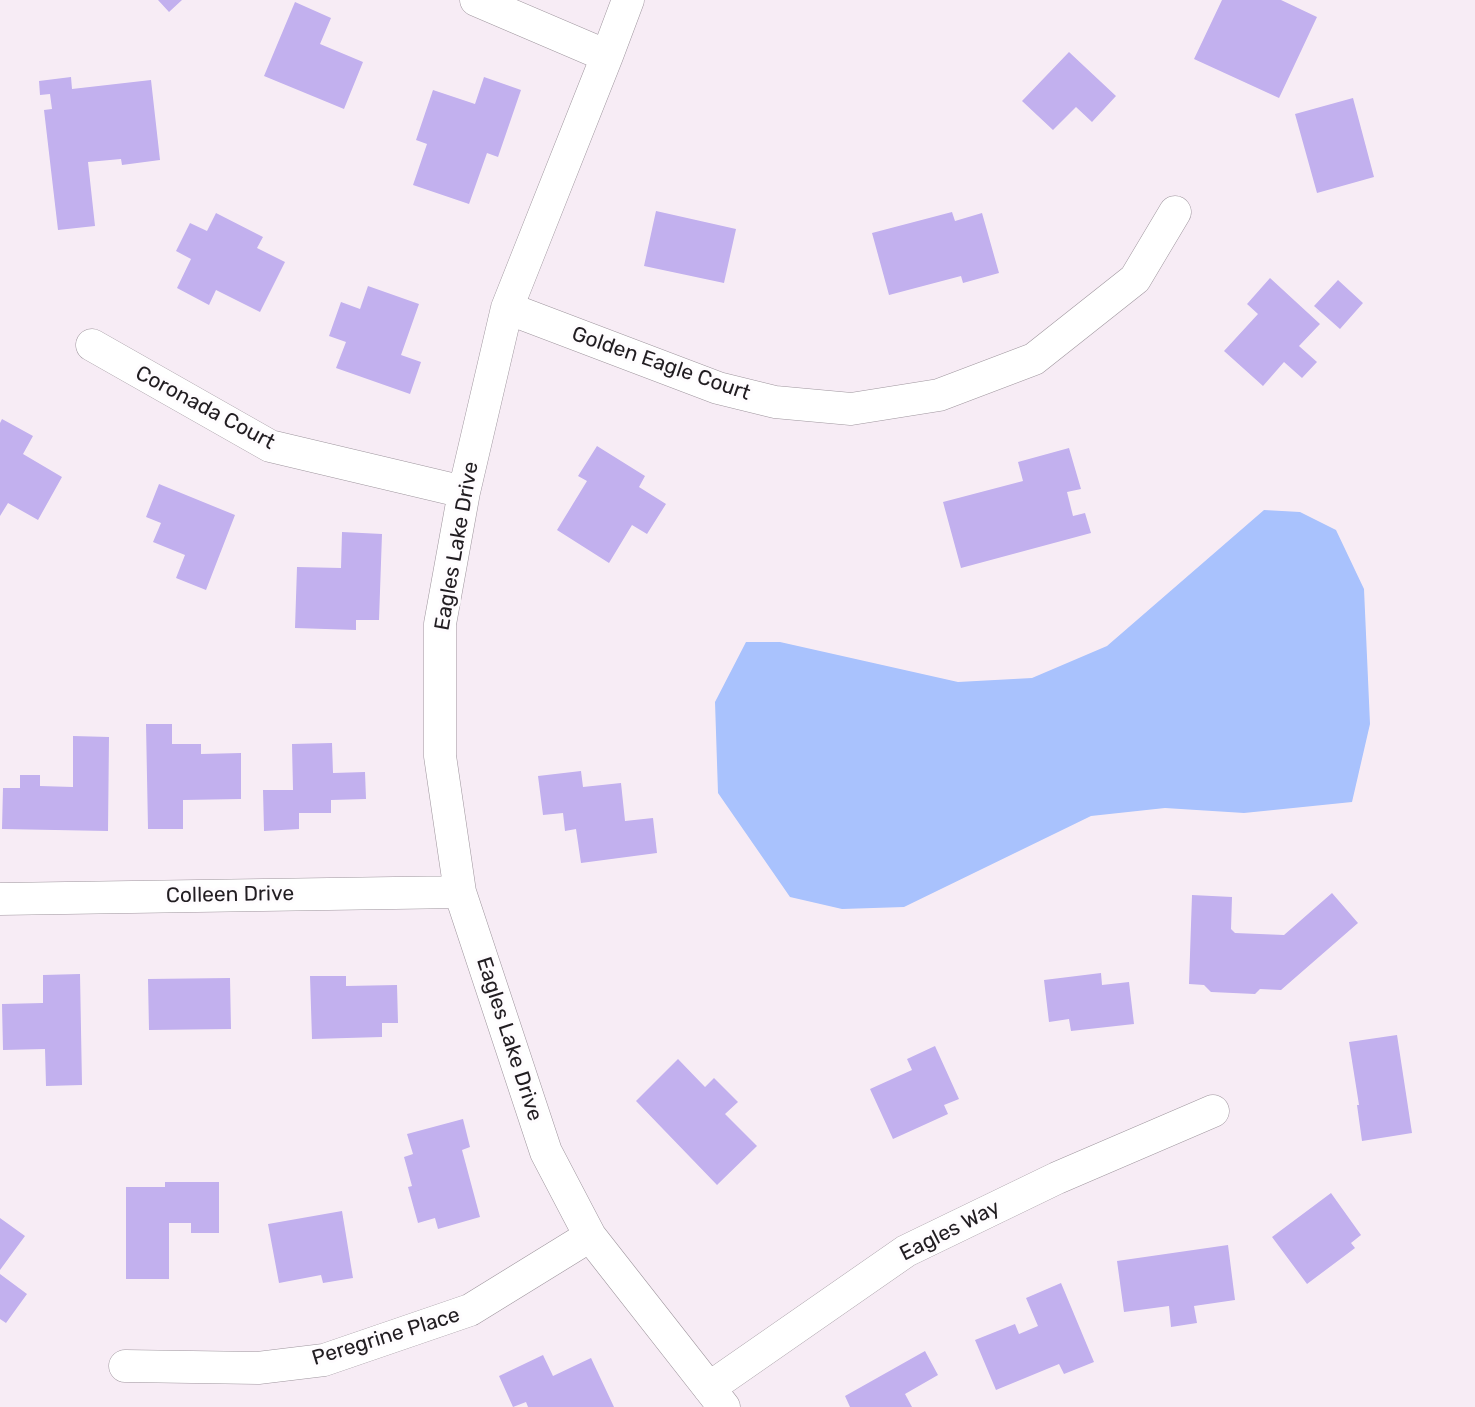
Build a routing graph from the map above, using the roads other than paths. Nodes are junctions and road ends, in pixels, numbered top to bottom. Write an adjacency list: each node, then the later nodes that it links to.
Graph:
1 (476, 0): 3 (street)
2 (628, 0): 3 (street, Eagles Lake Drive)
3 (607, 56): 5 (street, Eagles Lake Drive)
4 (1175, 212): 5 (street, Golden Eagle Court)
5 (507, 308): 7 (street, Eagles Lake Drive)
6 (92, 345): 7 (street, Coronada Court)
7 (464, 492): 8 (street, Eagles Lake Drive)
8 (460, 892): 9 (street, Colleen Drive); 11 (street, Eagles Lake Drive)
9 (0, 899)
10 (1213, 1111): 13 (street, Eagles Way)
11 (590, 1236): 12 (street, Peregrine Place); 13 (street, Eagles Lake Drive)
12 (125, 1366)
13 (716, 1398)

